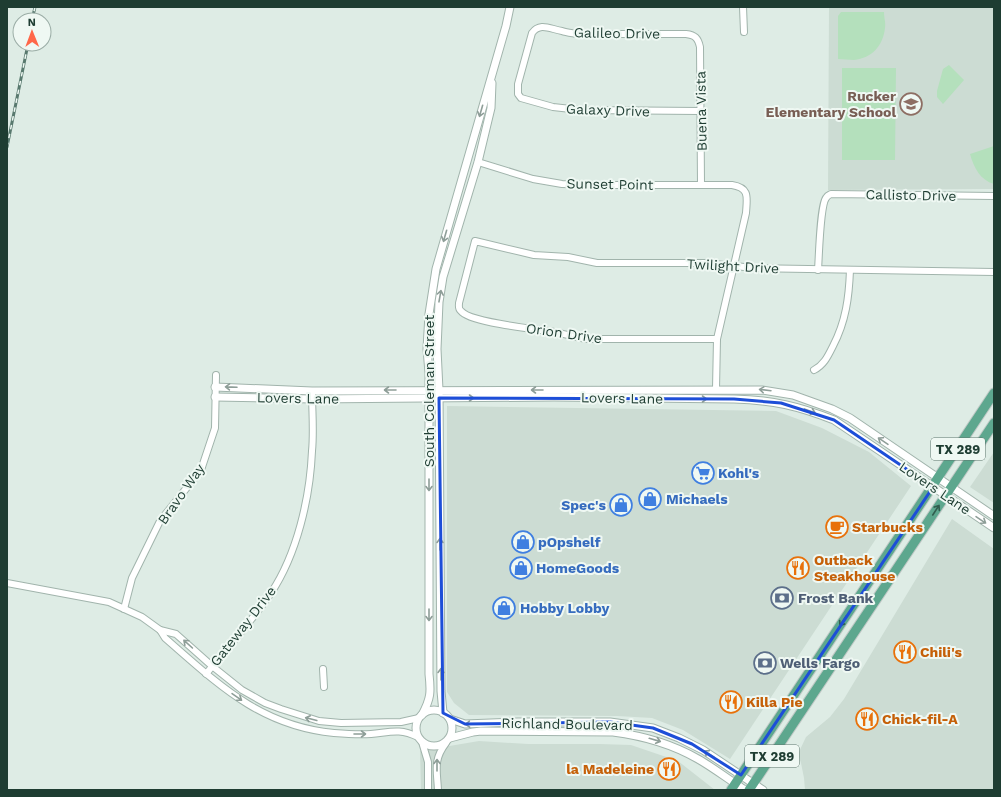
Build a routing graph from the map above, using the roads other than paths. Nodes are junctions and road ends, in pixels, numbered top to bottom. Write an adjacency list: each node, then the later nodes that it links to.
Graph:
1 (510, 7): 5 (street, South Coleman Street)
2 (743, 7): 3 (street)
3 (744, 32)
4 (697, 38): 6 (street, Galileo Drive); 7 (street, Buena Vista)
5 (492, 73): 8 (street, South Coleman Street, one-way to 8); 9 (street, South Coleman Street)
6 (518, 94): 7 (street, Galaxy Drive)
7 (700, 111): 10 (street, Buena Vista)
8 (468, 158): 9 (street); 22 (street, South Coleman Street, one-way to 22)
9 (478, 162): 10 (street, Sunset Point); 23 (street, South Coleman Street, one-way to 9)
10 (701, 185): 12 (street, Sunset Point)
11 (994, 196): 13 (street, Callisto Drive)
12 (734, 266): 13 (street, Twilight Drive); 16 (street, Twilight Drive); 17 (street)
13 (818, 270): 14 (street, Twilight Drive)
14 (850, 270): 15 (street, Twilight Drive); 18 (street)
15 (994, 272)
16 (461, 312): 17 (street, Orion Drive)
17 (717, 339): 21 (street)
18 (814, 370)
19 (216, 375): 20 (street, Bravo Way)
20 (215, 387): 24 (street, Lovers Lane, one-way to 20); 27 (street, Bravo Way)
21 (716, 389): 26 (street, Lovers Lane); 31 (street); 33 (street, Lovers Lane, one-way to 21)
22 (429, 390): 23 (street, Lovers Lane); 24 (street, Lovers Lane, one-way to 24); 28 (street, South Coleman Street)
23 (439, 390): 26 (street, Lovers Lane, one-way to 23); 29 (street, South Coleman Street)
24 (312, 391): 30 (street, Gateway Drive)
25 (994, 393): 33 (main road, TX 289)
26 (554, 394): 29 (street, Lovers Lane, one-way to 26); 31 (street, Lovers Lane, one-way to 31)
27 (215, 397): 30 (street, Lovers Lane); 44 (street, Bravo Way)
28 (429, 398): 29 (street, Lovers Lane); 30 (street, Lovers Lane); 37 (street, South Coleman Street, one-way to 37)
29 (439, 398): 38 (street, South Coleman Street)
30 (312, 399): 48 (street, Gateway Drive)
31 (716, 399): 34 (street, Lovers Lane, one-way to 34)
32 (994, 423): 35 (main road, TX 289)
33 (938, 479): 34 (main road, TX 289); 35 (street, Lovers Lane)
34 (933, 487): 36 (street, Lovers Lane); 59 (main road, TX 289, one-way to 59)
35 (950, 487): 36 (main road, TX 289); 39 (street, Lovers Lane)
36 (945, 496): 42 (street, Lovers Lane, one-way to 42); 61 (main road, TX 289, one-way to 36)
37 (429, 516): 38 (street); 40 (street, South Coleman Street)
38 (440, 516): 41 (street, South Coleman Street)
39 (994, 516)
40 (429, 524): 41 (street); 46 (street, South Coleman Street, one-way to 46)
41 (440, 524): 47 (street, South Coleman Street, one-way to 41)
42 (994, 528)
43 (7, 583): 44 (street)
44 (124, 609): 45 (street)
45 (160, 630): 48 (street, one-way to 45); 50 (street)
46 (429, 651): 47 (street); 53 (street, South Coleman Street)
47 (440, 652): 52 (street, South Coleman Street, one-way to 47)
48 (212, 666): 50 (street, Gateway Drive); 53 (street, one-way to 48)
49 (324, 669): 51 (street)
50 (206, 674): 57 (street, one-way to 57)
51 (324, 687)
52 (443, 713): 53 (street); 54 (street)
53 (421, 716): 57 (street)
54 (450, 719): 55 (street, Richland Boulevard, one-way to 54); 58 (street)
55 (538, 722): 56 (street); 59 (street, Richland Boulevard, one-way to 55)
56 (538, 732): 58 (street, Richland Boulevard); 60 (street, Richland Boulevard, one-way to 60)
57 (420, 740): 58 (street); 62 (street)
58 (448, 740): 63 (street, one-way to 58)
59 (741, 775): 60 (main road, TX 289); 61 (street, Richland Boulevard)
60 (733, 787): 64 (street, Richland Boulevard)
61 (751, 787): 65 (street, Richland Boulevard)
62 (428, 790)
63 (438, 790)
64 (745, 790)
65 (763, 790)

